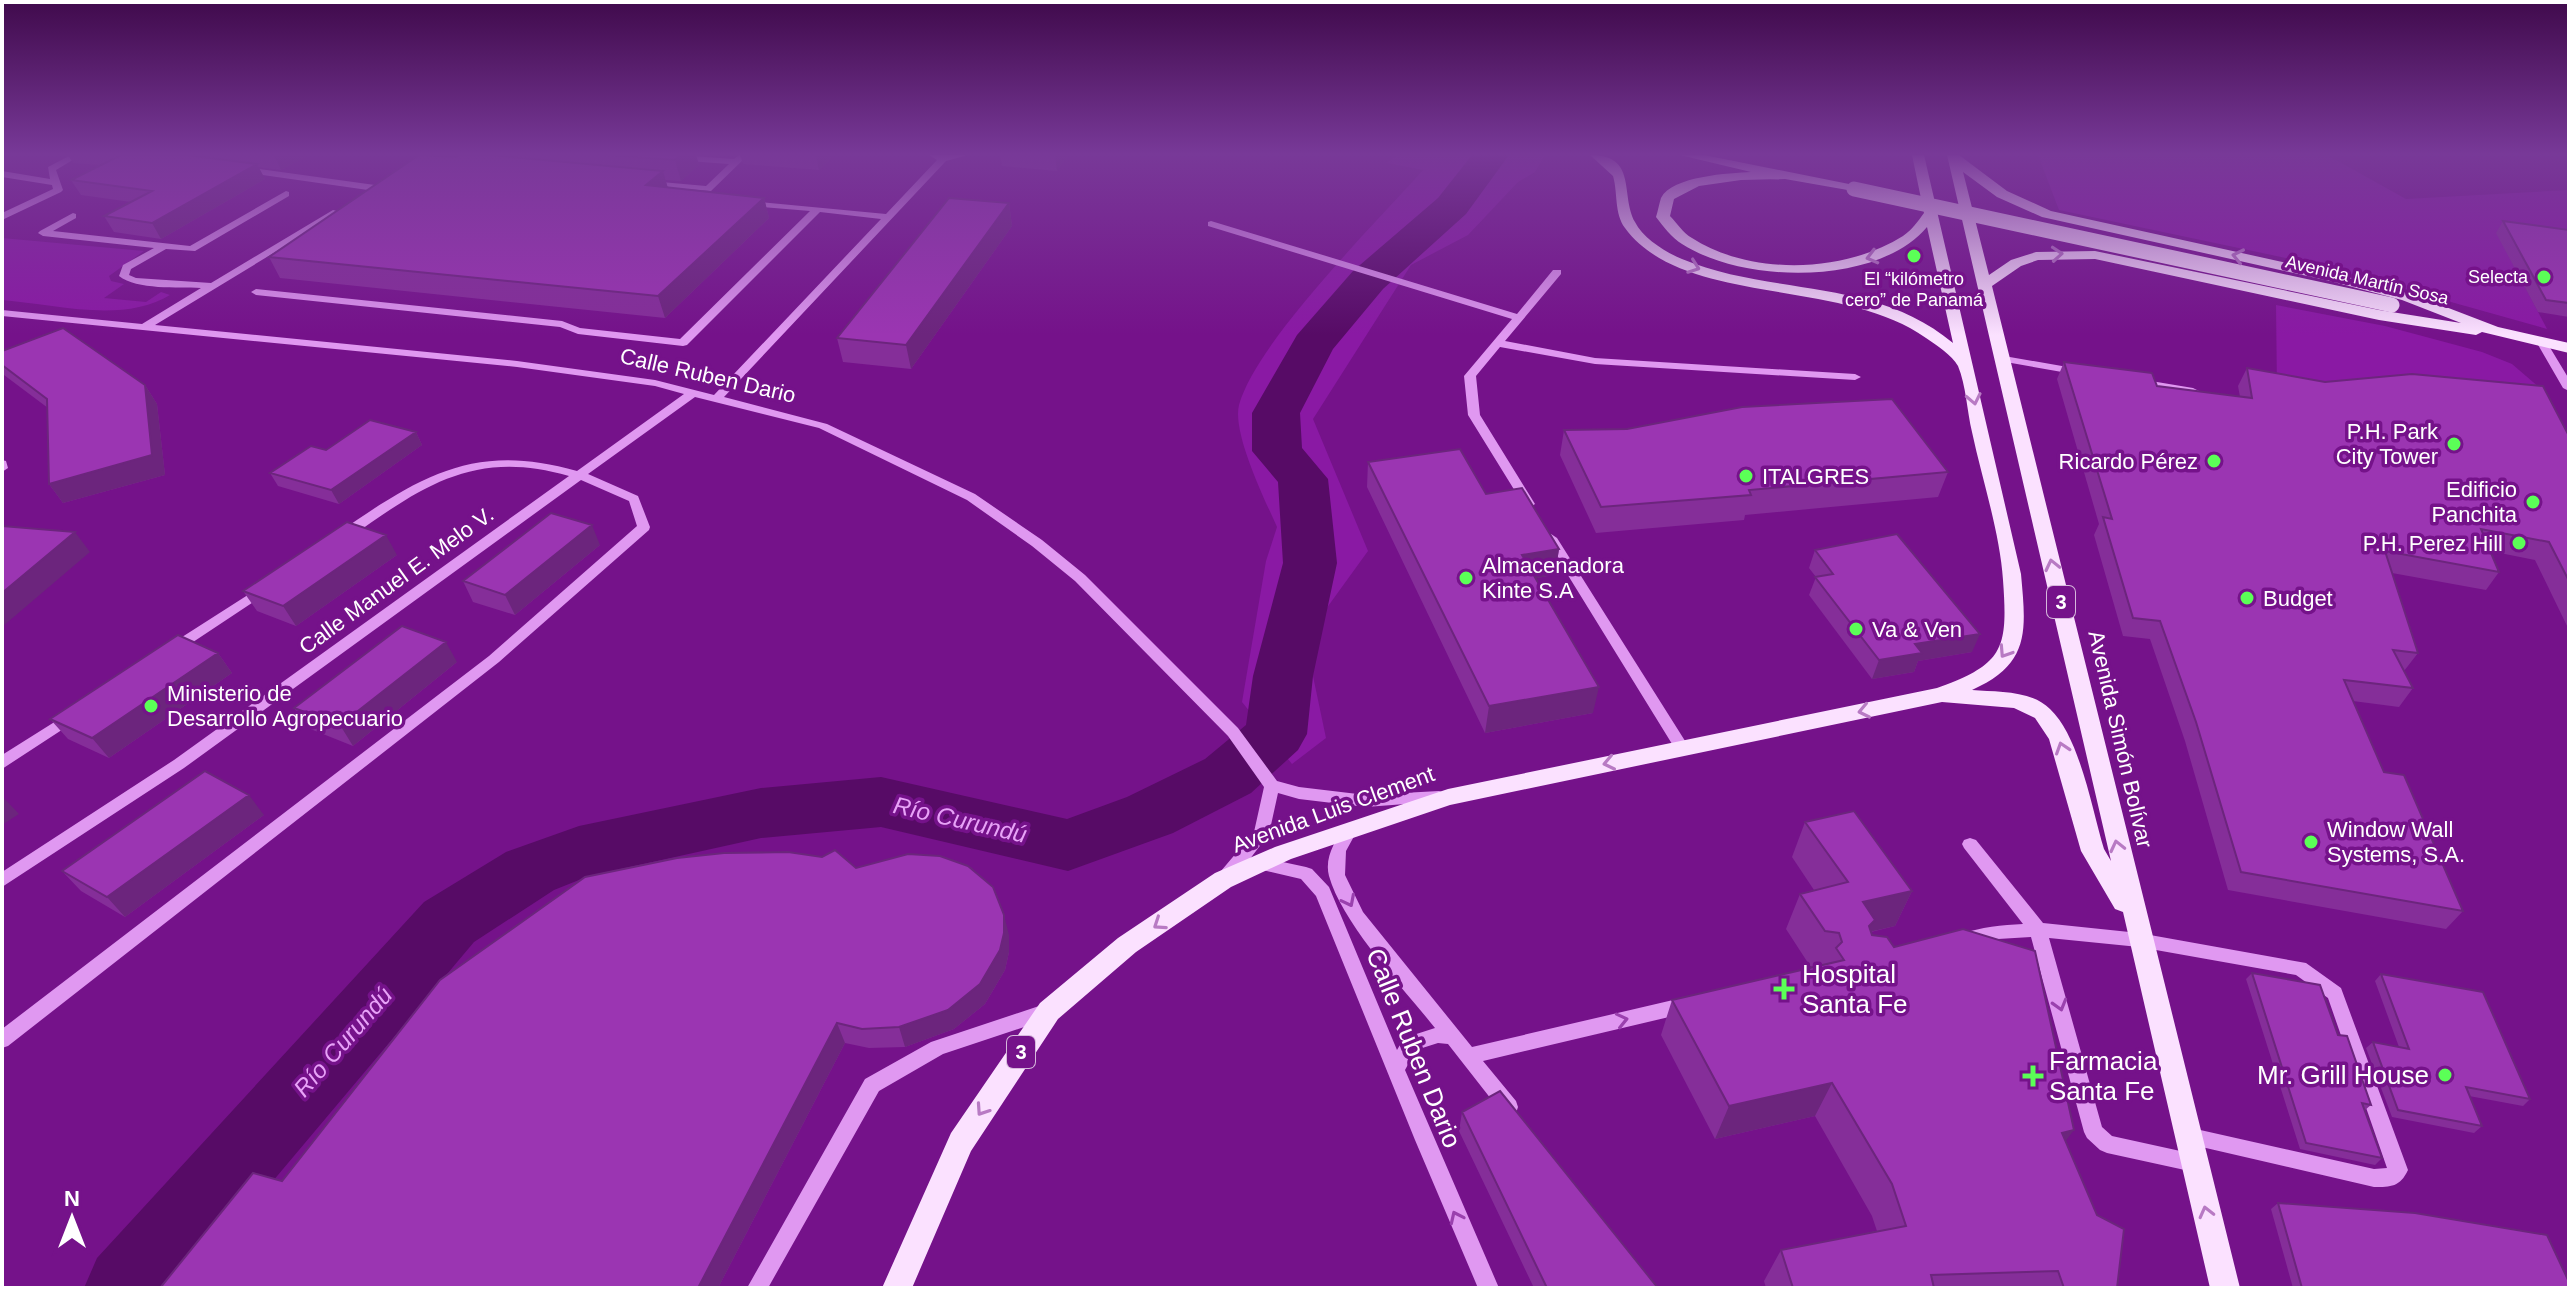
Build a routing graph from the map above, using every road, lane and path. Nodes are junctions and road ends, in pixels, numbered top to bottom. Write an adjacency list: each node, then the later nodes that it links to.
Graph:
1 (250, 215): 15 (street)
2 (331, 215): 18 (street)
3 (812, 215): 19 (street)
4 (872, 215): 13 (street)
5 (1625, 215): 28 (main road, one-way to 28)
6 (1663, 215): 7 (main road, one-way to 6)
7 (1930, 215)
8 (1932, 215): 28 (main road, 3)
9 (1969, 215): 17 (main road, Avenida Simón Bolívar / 3)
10 (1976, 215): 23 (main road, Avenida Martín Sosa, bridge)
11 (2052, 215): 23 (main road, one-way to 11)
12 (73, 216): 15 (street)
13 (888, 217): 35 (street)
14 (1211, 224): 21 (street)
15 (164, 246): 18 (street)
16 (1557, 272): 21 (street)
17 (1987, 283): 23 (main road, one-way to 23); 27 (main road, Avenida Simón Bolívar / 3)
18 (213, 286): 22 (street)
19 (256, 292)
20 (2, 313): 22 (street, Calle Ruben Dario)
21 (1520, 318): 24 (street)
22 (144, 327): 33 (street, Calle Ruben Dario)
23 (2500, 333): 25 (main road, Avenida Martín Sosa)
24 (1499, 343): 30 (street); 42 (street)
25 (2542, 343): 26 (main road, Avenida Martín Sosa); 32 (street)
26 (2569, 348)
27 (2004, 359): 29 (street); 52 (main road, Avenida Simón Bolívar / 3, one-way to 27)
28 (1967, 367): 40 (main road, 3, one-way to 40)
29 (2098, 375)
30 (1855, 377)
31 (2126, 380): 34 (street)
32 (2569, 388)
33 (694, 392): 35 (street, Calle Ruben Dario); 36 (street, Calle Manuel E. Melo V.)
34 (2211, 394)
35 (718, 397): 44 (street, Calle Ruben Dario)
36 (581, 474): 37 (street); 49 (street, Calle Manuel E. Melo V.); 57 (street)
37 (330, 544)
38 (278, 579): 39 (street)
39 (160, 658)
40 (1940, 695): 42 (main road, Avenida Luis Clement / 3, one-way to 42); 52 (main road, one-way to 40)
41 (81, 711): 43 (street)
42 (1682, 748): 45 (main road, Avenida Luis Clement / 3, one-way to 45)
43 (2, 763)
44 (1269, 782): 45 (street); 50 (street)
45 (1448, 797): 46 (main road, Avenida Luis Clement / 3)
46 (1350, 829): 48 (main road, Avenida Luis Clement / 3); 56 (street, one-way to 56)
47 (1970, 844): 51 (street)
48 (1260, 863): 50 (main road, Avenida Luis Clement / 3); 59 (street, Calle Ruben Dario)
49 (2, 880)
50 (1223, 880): 55 (main road, Avenida Luis Clement / 3, one-way to 55)
51 (2038, 930): 52 (street); 53 (street); 61 (street, one-way to 61)
52 (2137, 931): 61 (main road, Avenida Simón Bolívar / 3); 61 (street)
53 (1953, 943)
54 (1711, 999): 58 (street, one-way to 54)
55 (1049, 1011): 62 (street); 63 (main road, Avenida Luis Clement / 3, one-way to 63)
56 (1454, 1037): 58 (street); 59 (street)
57 (2, 1040)
58 (1468, 1056): 60 (street)
59 (1397, 1067): 64 (street, Calle Ruben Dario, one-way to 59)
60 (1517, 1117)
61 (2190, 1150): 65 (main road, Avenida Simón Bolívar / 3, one-way to 61)
62 (757, 1288)
63 (897, 1288)
64 (1489, 1288)
65 (2225, 1288)

